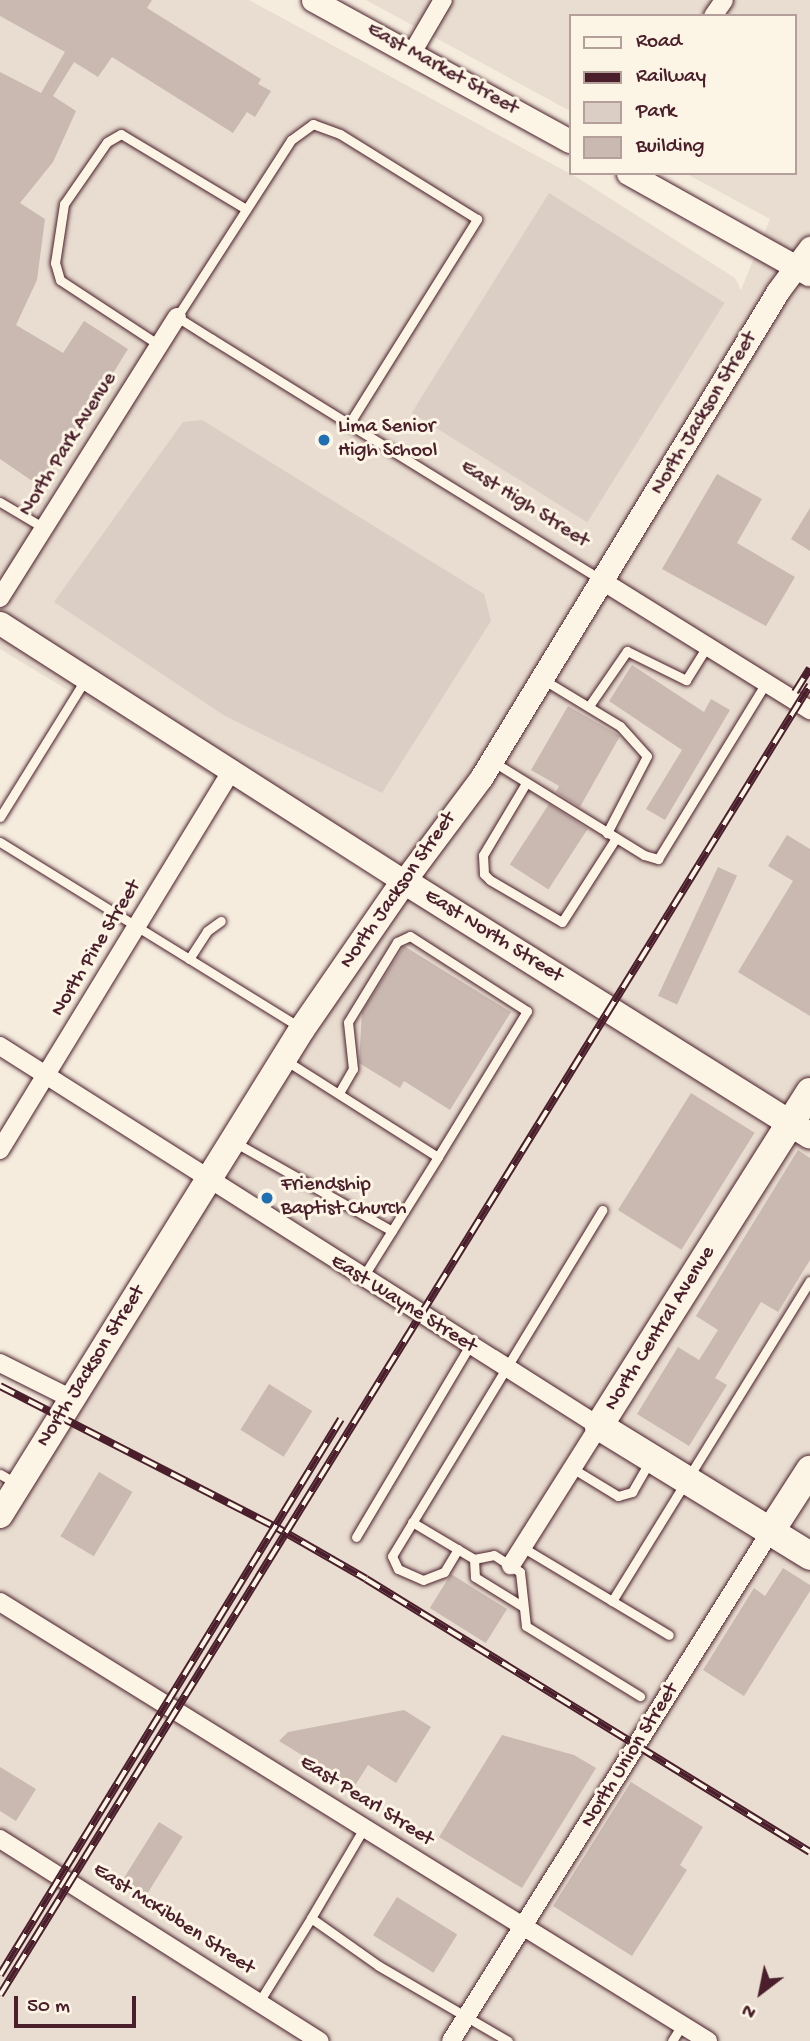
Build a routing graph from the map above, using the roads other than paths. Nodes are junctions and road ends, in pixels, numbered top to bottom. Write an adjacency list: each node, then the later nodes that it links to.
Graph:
1 (443, 0): 3 (street)
2 (318, 1): 3 (street, East Market Street)
3 (412, 53): 4 (street, East Market Street)
4 (568, 140)
5 (632, 175): 7 (street)
6 (246, 209): 8 (lane); 9 (lane); 10 (lane)
7 (806, 263): 13 (street, North Jackson Street)
8 (177, 317): 9 (street, North Park Avenue); 10 (lane, East High Street)
9 (159, 345): 12 (street, North Park Avenue)
10 (349, 424): 13 (lane, East High Street)
11 (0, 502): 12 (lane)
12 (44, 527): 14 (street, North Park Avenue)
13 (604, 582): 16 (street, East High Street); 18 (street, North Jackson Street)
14 (0, 598)
15 (0, 623): 17 (street, East North Street)
16 (707, 646): 19 (street, East High Street); 20 (lane)
17 (85, 680): 23 (street, East North Street); 25 (lane)
18 (544, 680): 20 (lane); 22 (street, North Jackson Street)
19 (766, 683): 21 (street, East High Street); 26 (lane)
20 (589, 706): 26 (lane)
21 (810, 710)
22 (492, 761): 24 (lane); 28 (street, North Jackson Street)
23 (231, 772): 28 (street, East North Street); 30 (street, North Pine Street)
24 (526, 783): 26 (lane); 26 (lane)
25 (0, 817)
26 (611, 835)
27 (0, 842): 30 (lane)
28 (404, 881): 32 (main road, North Jackson Street); 38 (main road, East North Street)
29 (221, 921): 31 (lane)
30 (137, 926): 31 (lane); 35 (street, North Pine Street)
31 (189, 959): 32 (lane)
32 (302, 1029): 34 (main road, North Jackson Street)
33 (0, 1046): 35 (street, East Wayne Street)
34 (283, 1059): 37 (lane); 39 (main road, North Jackson Street)
35 (46, 1077): 40 (street, North Pine Street); 42 (street, East Wayne Street)
36 (810, 1092): 38 (main road, North Central Avenue)
37 (339, 1093): 41 (lane); 41 (lane)
38 (800, 1130): 51 (main road, North Central Avenue)
39 (233, 1140): 42 (main road, North Jackson Street); 44 (lane)
40 (0, 1150)
41 (438, 1157): 44 (lane)
42 (208, 1181): 45 (street, East Wayne Street); 50 (main road, North Jackson Street)
43 (602, 1210): 49 (lane)
44 (393, 1231): 45 (lane)
45 (362, 1279): 47 (street, East Wayne Street)
46 (810, 1281): 56 (lane)
47 (469, 1347): 49 (street, East Wayne Street); 60 (lane)
48 (0, 1363): 50 (street)
49 (504, 1369): 51 (street, East Wayne Street); 58 (lane)
50 (72, 1399): 55 (main road, North Jackson Street)
51 (599, 1426): 52 (main road, East Wayne Street); 53 (street, North Central Avenue)
52 (652, 1458): 53 (lane); 56 (main road, East Wayne Street)
53 (572, 1468): 61 (street, North Central Avenue)
54 (810, 1471): 59 (main road, North Union Street)
55 (10, 1479): 57 (main road, North Jackson Street)
56 (687, 1480): 59 (main road, East Wayne Street); 66 (lane)
57 (0, 1516)
58 (412, 1522): 62 (lane); 62 (lane)
59 (771, 1532): 63 (main road, East Wayne Street); 74 (street, North Union Street)
60 (356, 1537)
61 (522, 1547): 65 (street, North Central Avenue); 66 (lane)
62 (458, 1549): 64 (lane)
63 (810, 1556)
64 (474, 1559): 65 (lane); 68 (lane)
65 (511, 1565): 68 (lane)
66 (612, 1601): 69 (lane)
67 (0, 1602): 71 (street, East Pearl Street)
68 (522, 1606): 70 (lane)
69 (669, 1635)
70 (640, 1696)
71 (365, 1828): 73 (lane); 74 (street, East Pearl Street)
72 (0, 1839): 75 (street, East McKibben Street)
73 (311, 1918): 75 (lane); 76 (lane)
74 (523, 1926): 76 (street, North Union Street); 77 (street, East Pearl Street)
75 (259, 2002): 78 (street, East McKibben Street)
76 (467, 2016): 79 (street, North Union Street); 80 (lane)
77 (682, 2025): 81 (lane); 82 (street, East Pearl Street)
78 (320, 2041)
79 (452, 2041)
80 (508, 2041)
81 (672, 2041)
82 (708, 2041)

